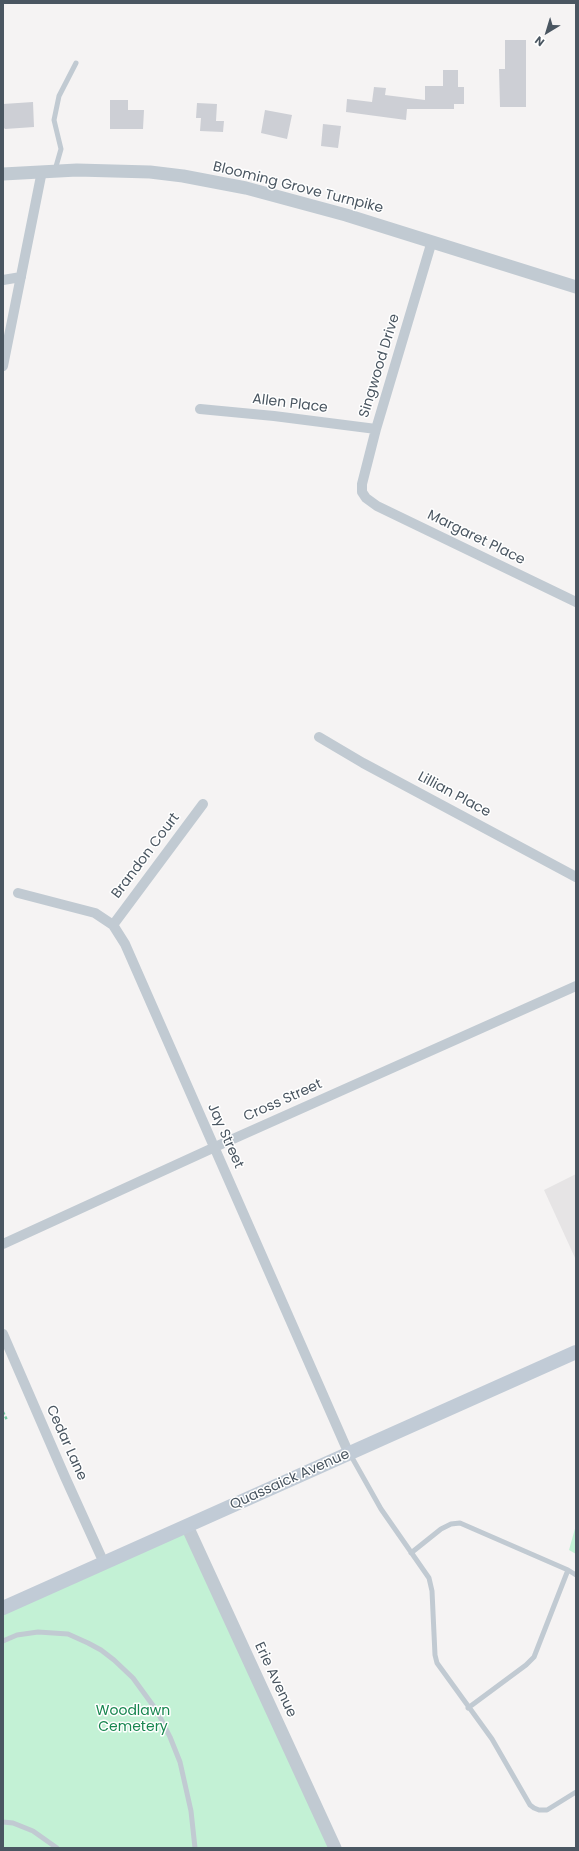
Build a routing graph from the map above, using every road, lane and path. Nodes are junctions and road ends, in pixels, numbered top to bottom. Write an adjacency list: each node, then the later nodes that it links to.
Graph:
1 (76, 63): 2 (lane)
2 (48, 171): 3 (street, Blooming Grove Turnpike); 4 (street, Blooming Grove Turnpike); 5 (street)
3 (3, 174)
4 (432, 241): 7 (street, Blooming Grove Turnpike); 10 (street, Singwood Drive)
5 (21, 277): 6 (street); 8 (street)
6 (3, 280)
7 (576, 287)
8 (3, 366)
9 (200, 409): 10 (street, Allen Place)
10 (376, 429): 11 (street, Singwood Drive)
11 (366, 498): 12 (street, Margaret Place)
12 (576, 602)
13 (320, 737): 15 (street, Lillian Place)
14 (203, 804): 17 (street, Brandon Court)
15 (576, 877)
16 (18, 893): 17 (street, Jay Street)
17 (113, 925): 19 (street, Jay Street)
18 (576, 986): 19 (street, Cross Street)
19 (215, 1147): 20 (street, Cross Street); 25 (street, Jay Street)
20 (3, 1244)
21 (3, 1334): 28 (street, Cedar Lane)
22 (576, 1352): 25 (main road, Quassaick Avenue)
23 (3, 1412): 24 (path)
24 (7, 1420)
25 (349, 1454): 26 (main road, Quassaick Avenue); 27 (lane)
26 (187, 1526): 28 (main road, Quassaick Avenue); 38 (street, Erie Avenue)
27 (411, 1553): 29 (lane); 33 (lane)
28 (104, 1563): 31 (main road, Quassaick Avenue)
29 (568, 1570): 30 (lane); 33 (lane)
30 (576, 1575)
31 (3, 1608)
32 (3, 1641): 37 (lane)
33 (468, 1708): 34 (lane)
34 (576, 1792)
35 (3, 1822): 36 (lane)
36 (57, 1848)
37 (195, 1848)
38 (335, 1848)

